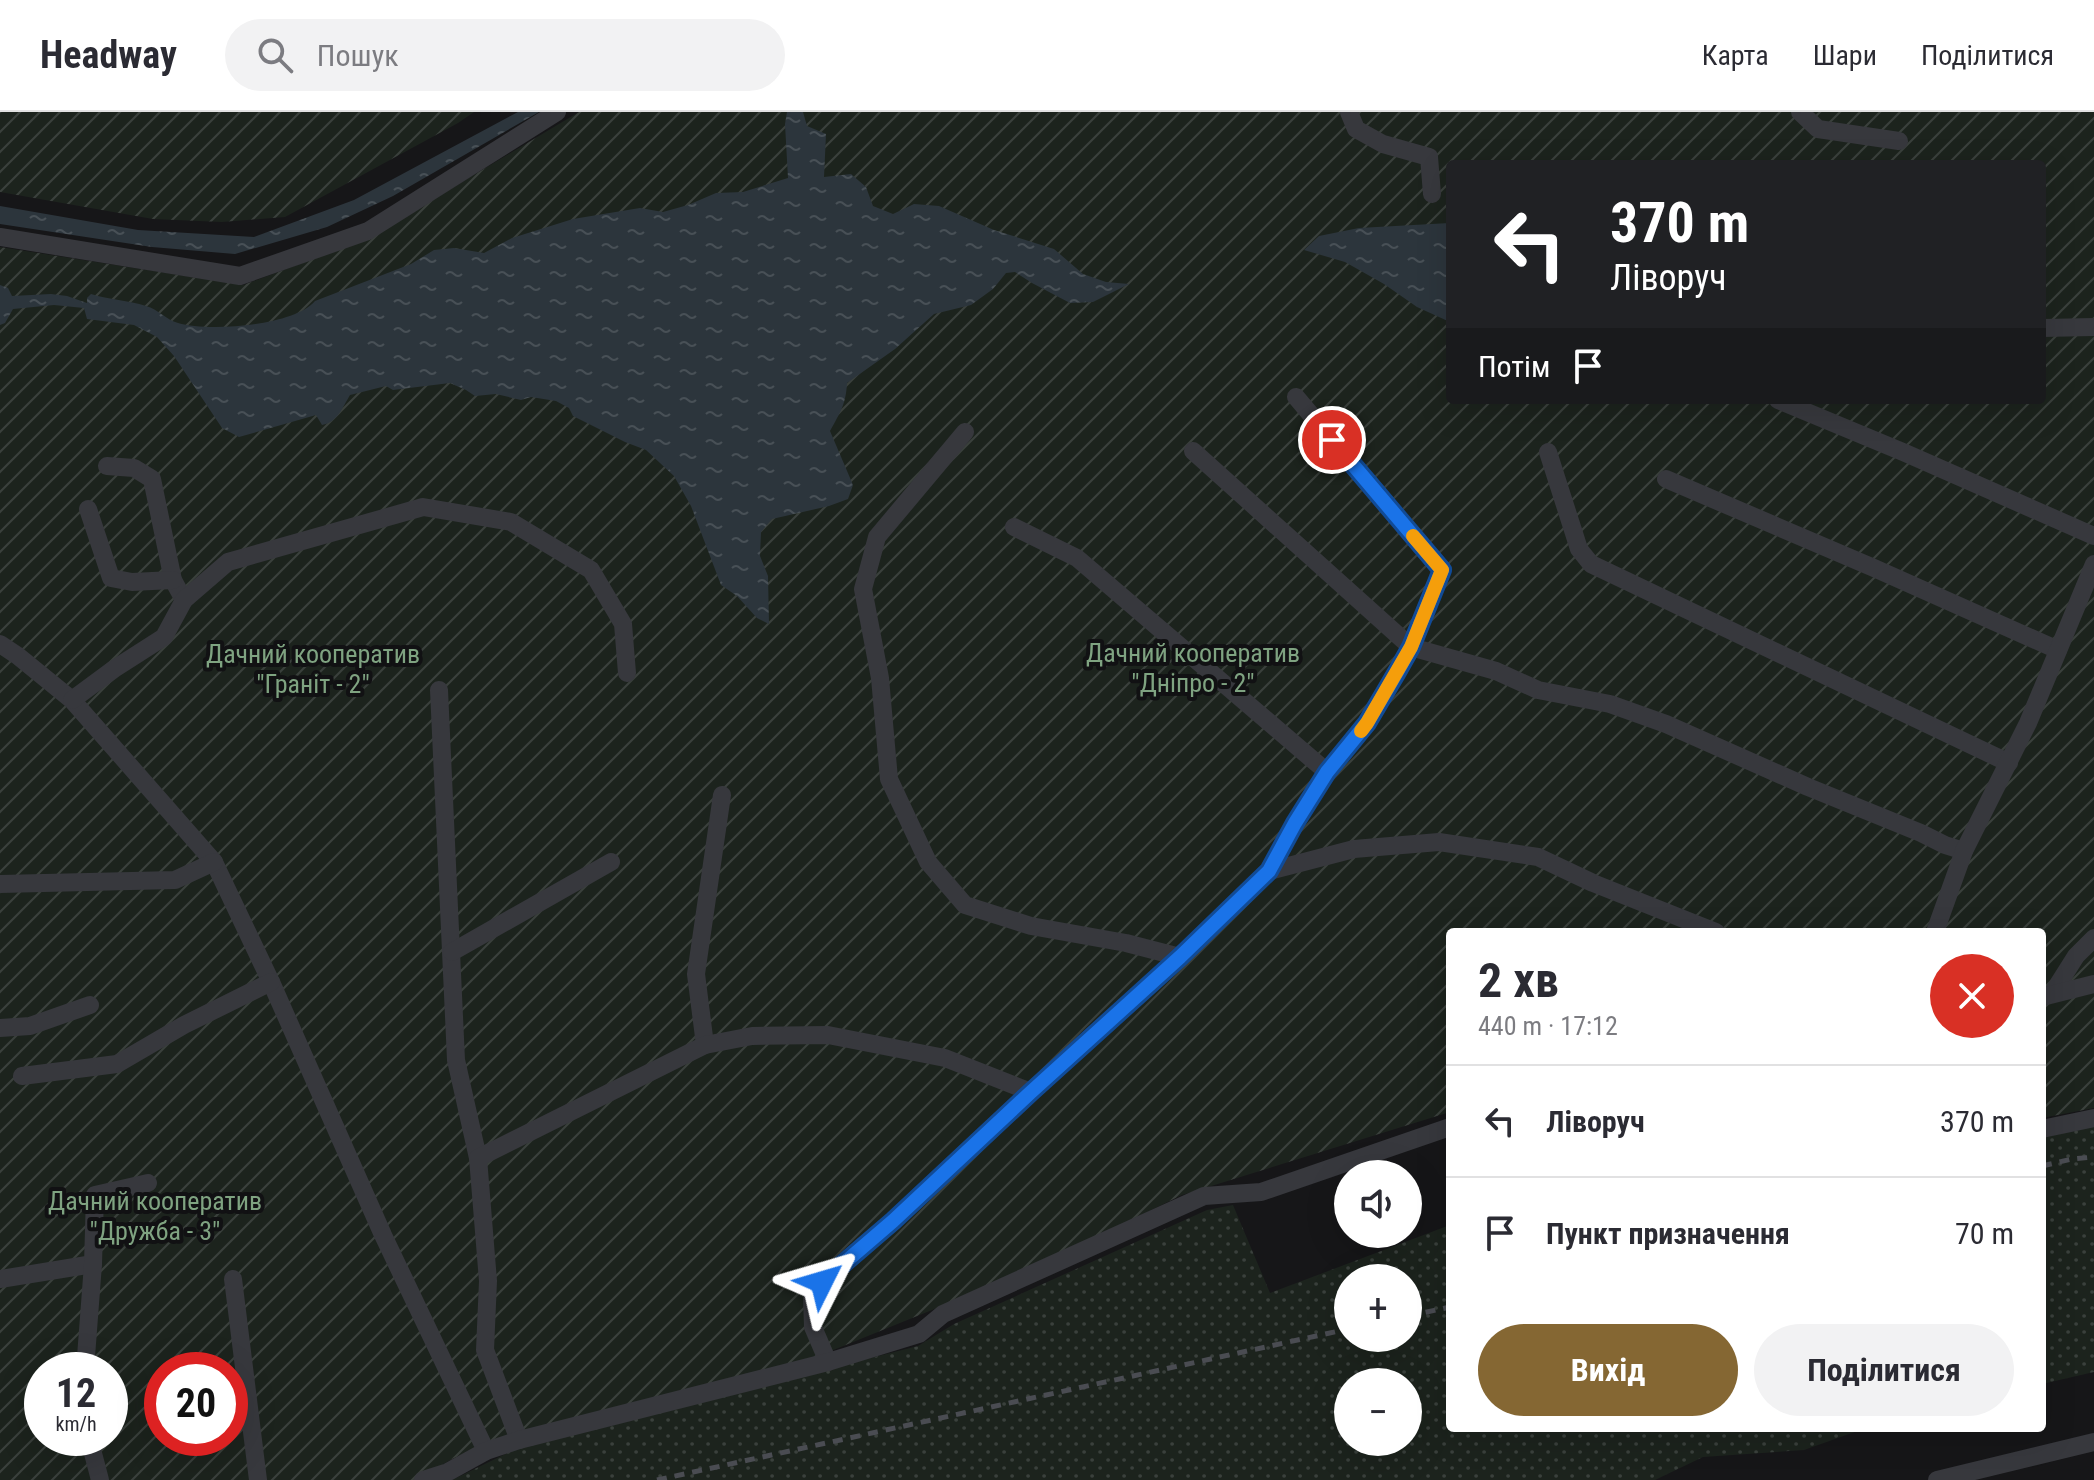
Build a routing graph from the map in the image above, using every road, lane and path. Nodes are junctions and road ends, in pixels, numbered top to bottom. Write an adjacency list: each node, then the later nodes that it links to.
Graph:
1 (557, 112): 6 (lane)
2 (1349, 112): 5 (lane)
3 (1800, 112): 4 (lane)
4 (1899, 141)
5 (1432, 194)
6 (0, 237)
7 (2094, 327): 8 (lane)
8 (2046, 328)
9 (1296, 397): 23 (lane)
10 (1788, 404): 18 (lane)
11 (965, 432): 42 (lane)
12 (1193, 451): 23 (lane)
13 (1548, 452): 30 (lane)
14 (107, 466): 20 (lane)
15 (1666, 479): 24 (lane)
16 (88, 509): 20 (lane)
17 (1014, 527): 31 (lane)
18 (2094, 536)
19 (2094, 564): 24 (lane)
20 (173, 580): 21 (lane)
21 (184, 600): 27 (lane); 29 (lane)
22 (0, 644): 25 (lane)
23 (1411, 647): 31 (lane); 33 (lane)
24 (2058, 650): 30 (lane)
25 (18, 656): 26 (lane); 29 (lane)
26 (0, 667)
27 (627, 673)
28 (439, 690): 41 (lane)
29 (72, 700): 34 (lane)
30 (2009, 763): 33 (lane)
31 (1327, 772): 36 (lane)
32 (722, 795): 48 (lane)
33 (1964, 851): 39 (lane)
34 (214, 862): 37 (lane); 43 (lane)
35 (611, 862): 41 (lane)
36 (1269, 871): 38 (lane); 42 (lane)
37 (0, 884)
38 (1706, 928)
39 (1936, 928)
40 (2094, 938): 45 (lane)
41 (452, 952): 54 (lane)
42 (1180, 957): 50 (lane)
43 (271, 982): 49 (lane); 63 (lane)
44 (2094, 984): 45 (lane)
45 (2047, 996)
46 (90, 1005): 47 (lane)
47 (0, 1028)
48 (705, 1045): 50 (lane); 54 (lane)
49 (22, 1076)
50 (1031, 1092): 60 (lane)
51 (2094, 1118): 53 (lane)
52 (1446, 1128): 60 (lane)
53 (2046, 1128)
54 (478, 1158): 61 (lane)
55 (148, 1183): 56 (lane)
56 (93, 1264): 57 (lane); 59 (lane)
57 (0, 1279)
58 (233, 1279): 66 (lane)
59 (86, 1352)
60 (828, 1362): 61 (lane)
61 (519, 1440): 63 (lane)
62 (2094, 1442): 68 (lane)
63 (486, 1451): 67 (lane)
64 (94, 1456): 65 (lane)
65 (100, 1480)
66 (258, 1480)
67 (423, 1480)
68 (1937, 1480)

